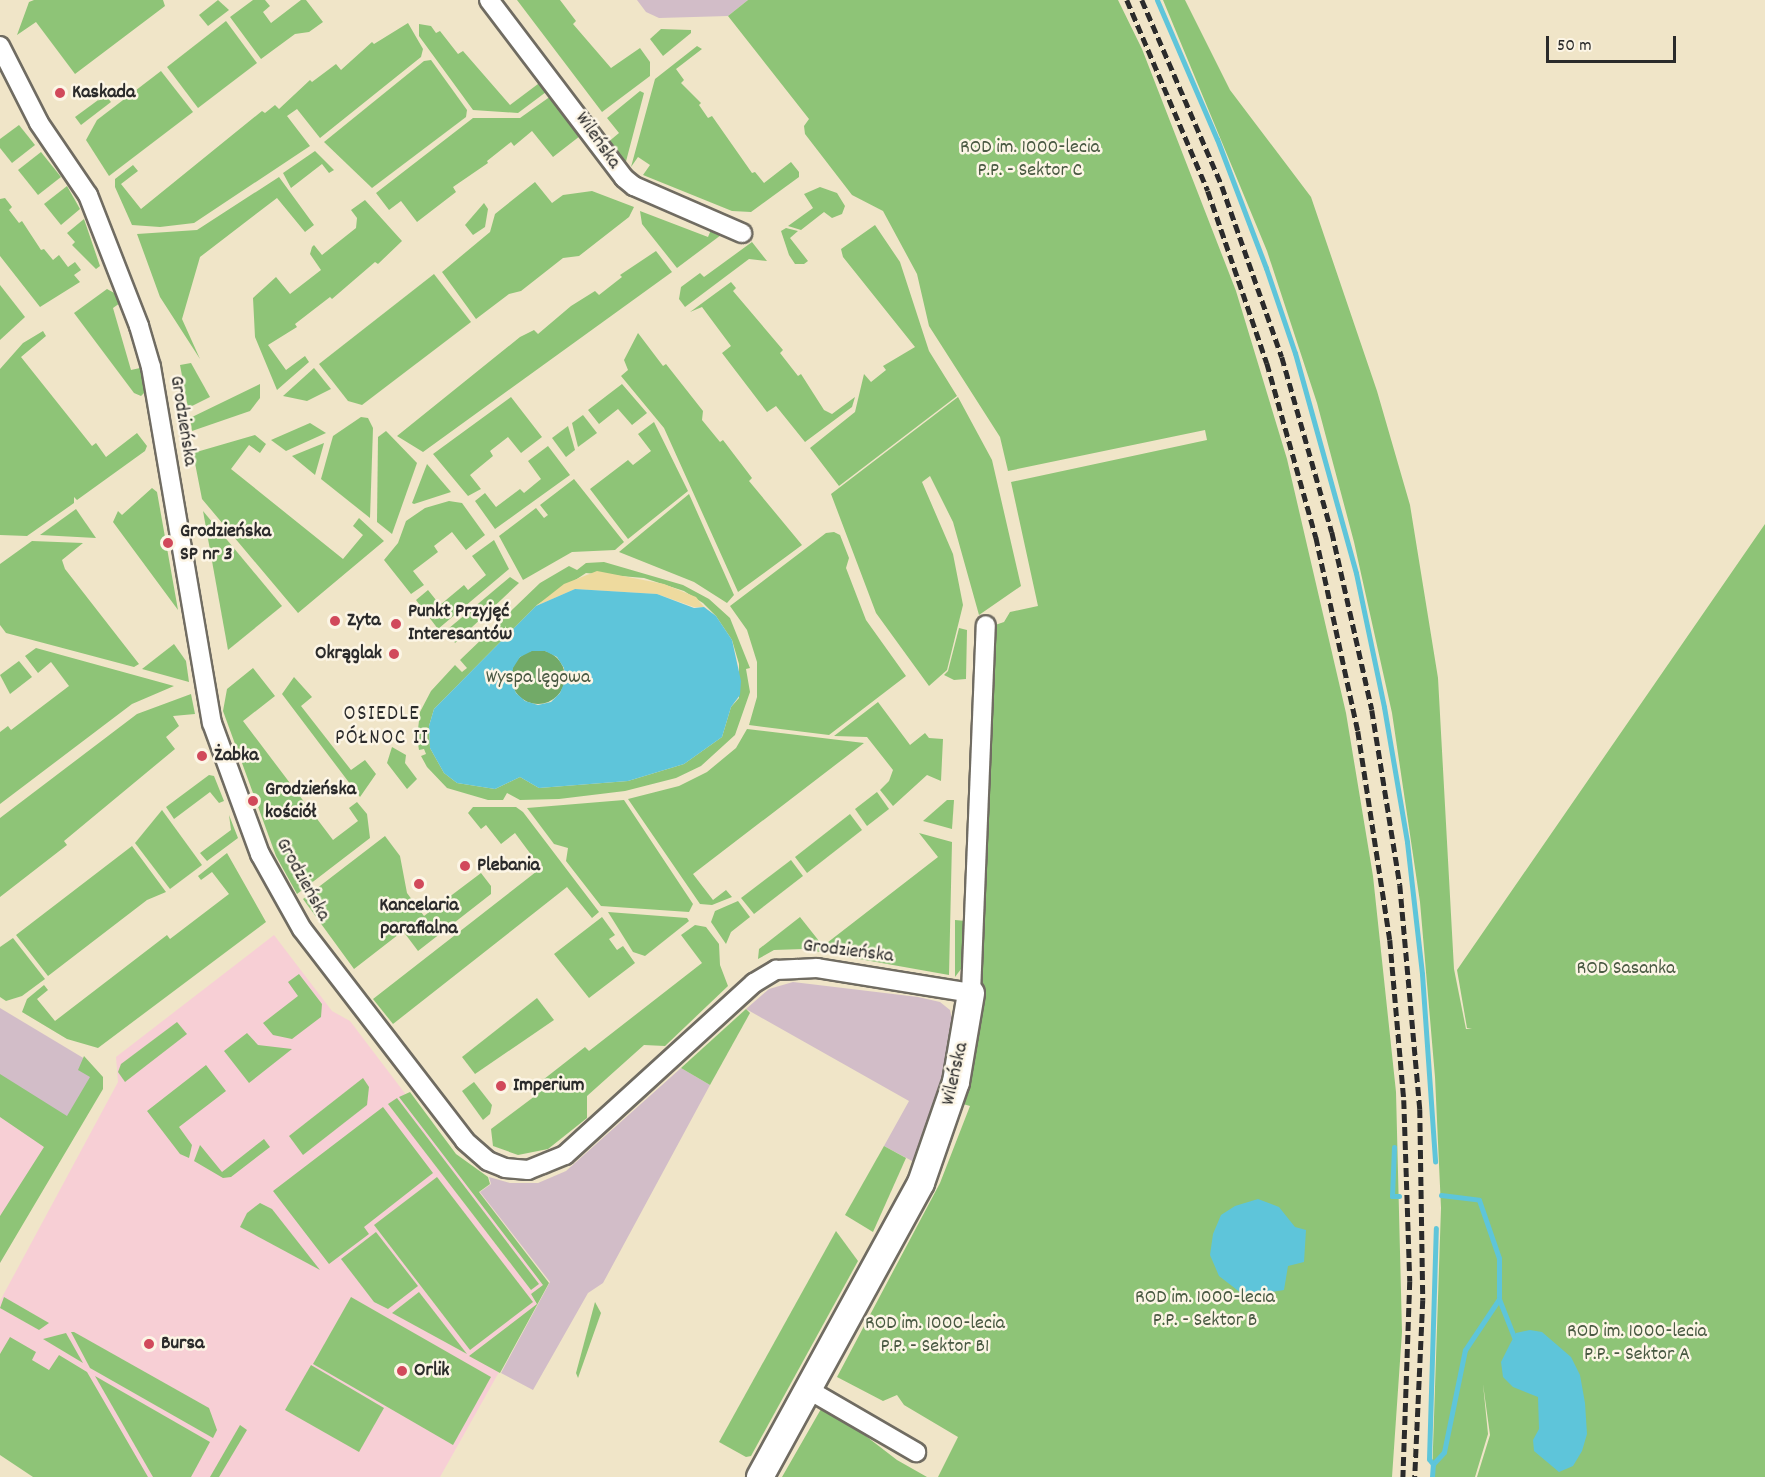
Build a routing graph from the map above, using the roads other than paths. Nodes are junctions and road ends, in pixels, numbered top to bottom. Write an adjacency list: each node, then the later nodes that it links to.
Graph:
1 (489, 0): 3 (street, Wileńska)
2 (0, 46): 5 (street, Grodzieńska)
3 (742, 233)
4 (987, 625): 5 (street, Wileńska)
5 (971, 993): 6 (street, Wileńska)
6 (809, 1390): 7 (street); 8 (street, Wileńska)
7 (916, 1452)
8 (760, 1477)

